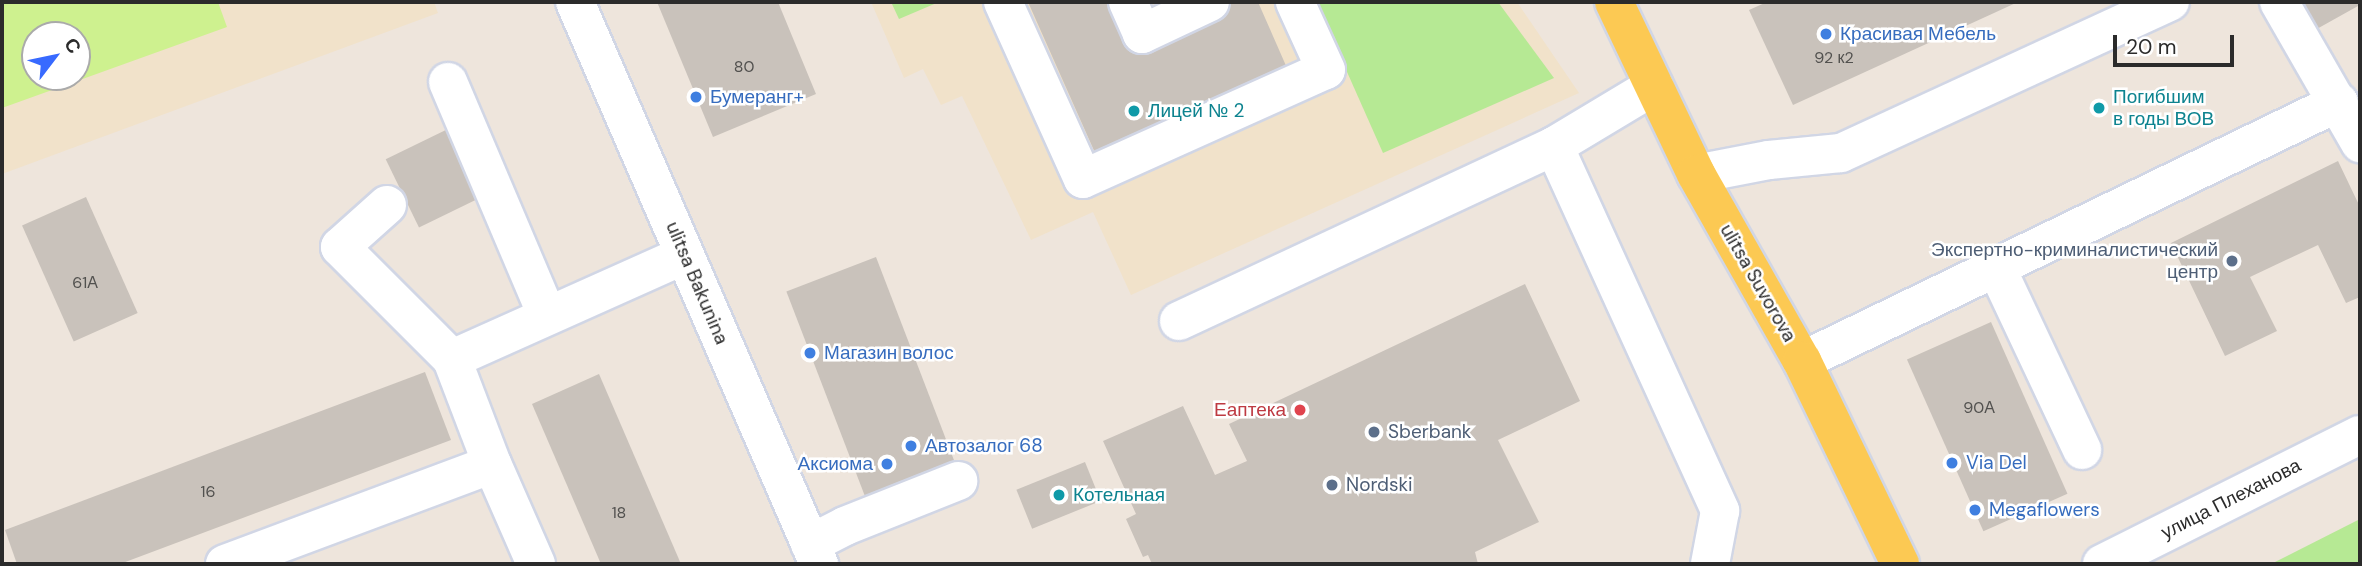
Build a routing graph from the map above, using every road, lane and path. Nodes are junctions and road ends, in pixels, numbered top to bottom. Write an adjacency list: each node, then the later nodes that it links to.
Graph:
1 (575, 2): 16 (street, ulitsa Bakunina)
2 (1003, 2): 5 (street)
3 (1128, 2): 4 (street)
4 (1210, 2)
5 (1295, 2)
6 (1614, 2): 10 (main road, ulitsa Suvorova)
7 (2170, 2): 14 (street)
8 (2280, 2): 11 (street)
9 (448, 82): 18 (street)
10 (1654, 86): 13 (street); 14 (main road, ulitsa Suvorova)
11 (2339, 102): 12 (street); 17 (street)
12 (2360, 143)
13 (1554, 146): 19 (street); 29 (street)
14 (1696, 174): 21 (main road, ulitsa Suvorova)
15 (387, 205): 20 (street)
16 (684, 254): 18 (street); 26 (street, ulitsa Bakunina)
17 (1997, 268): 21 (street); 23 (street)
18 (547, 315): 20 (street)
19 (1179, 321)
20 (452, 359): 24 (street)
21 (1802, 361): 30 (main road, ulitsa Suvorova)
22 (2360, 435): 31 (street, улица Плеханова)
23 (2082, 450)
24 (492, 464): 27 (street); 28 (street)
25 (958, 481): 26 (street)
26 (815, 554)
27 (225, 564)
28 (536, 564)
29 (1710, 564)
30 (1900, 564)
31 (2102, 564)

